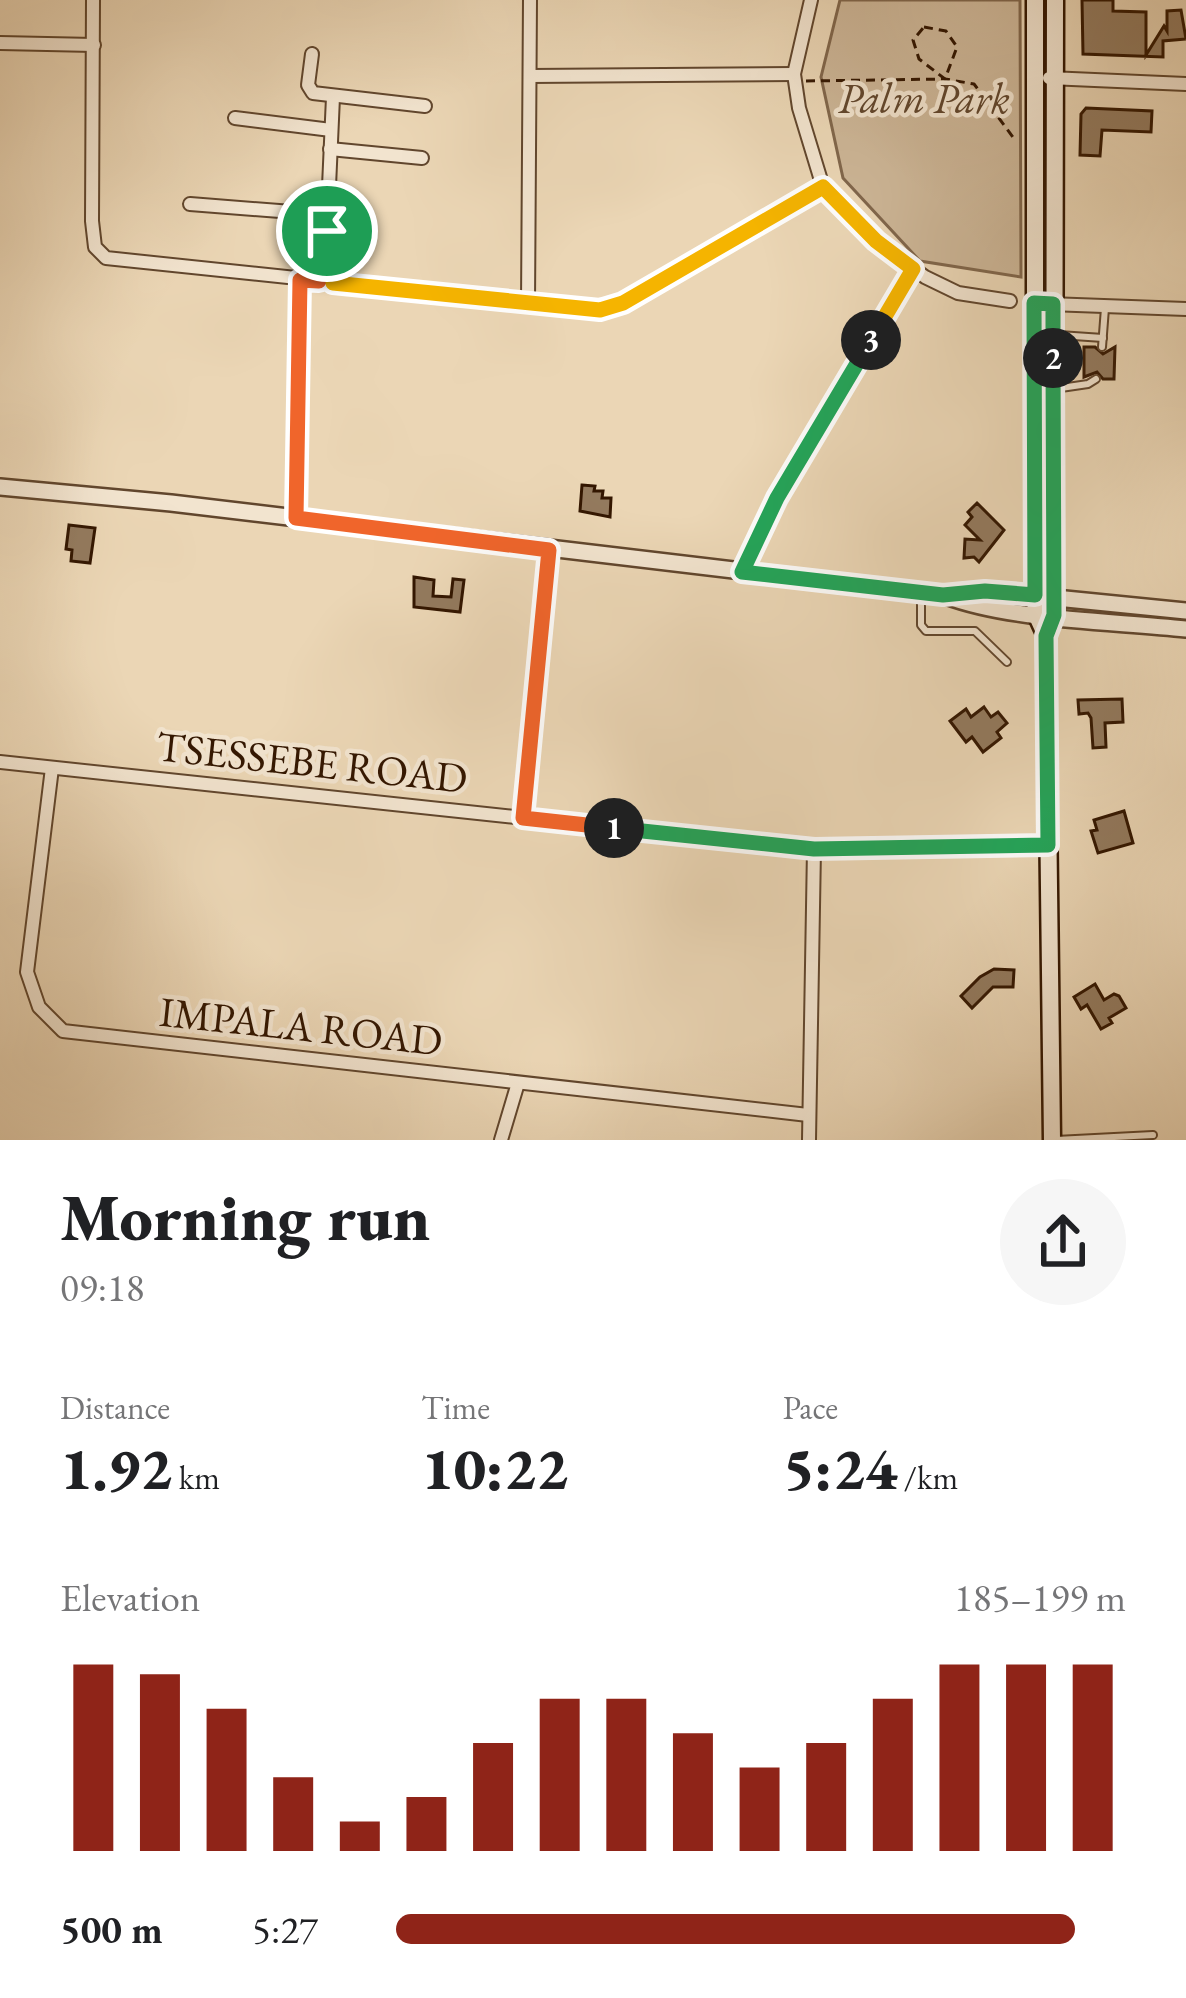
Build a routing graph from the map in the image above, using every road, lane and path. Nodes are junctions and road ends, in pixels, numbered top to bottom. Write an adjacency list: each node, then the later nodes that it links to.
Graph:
1 (94, 0): 7 (street)
2 (530, 0): 9 (street)
3 (812, 0): 10 (street)
4 (1035, 0): 11 (main road)
5 (1054, 0): 11 (main road)
6 (0, 43): 7 (street)
7 (94, 45): 26 (street)
8 (312, 54): 14 (street)
9 (530, 76): 10 (street); 30 (street)
10 (794, 77): 12 (path); 21 (street)
11 (1045, 78): 13 (street); 29 (main road)
12 (945, 79): 12 (path); 18 (path)
13 (1186, 84)
14 (333, 98): 15 (street); 17 (street)
15 (425, 106)
16 (235, 118): 17 (street)
17 (331, 130): 19 (street)
18 (1015, 140)
19 (331, 149): 20 (street); 23 (street)
20 (422, 158)
21 (823, 187): 25 (street); 30 (street)
22 (190, 204): 23 (street)
23 (328, 214): 24 (street); 27 (street)
24 (356, 217)
25 (913, 269): 28 (street); 39 (street)
26 (300, 280): 27 (street); 37 (street)
27 (326, 282): 30 (street)
28 (1010, 301)
29 (1044, 303): 31 (street); 33 (main road); 41 (main road)
30 (528, 304)
31 (1106, 306): 32 (street); 33 (lane)
32 (1186, 309)
33 (1053, 334): 35 (main road)
34 (1096, 379): 35 (lane)
35 (1053, 389): 41 (main road)
36 (0, 488): 37 (street)
37 (296, 518): 38 (street)
38 (549, 550): 39 (street); 47 (street)
39 (742, 572): 40 (street)
40 (921, 592): 41 (street); 44 (lane)
41 (1045, 605): 42 (street); 43 (street); 48 (main road)
42 (1186, 611)
43 (1186, 629)
44 (1007, 662)
45 (0, 762): 46 (street, TSESSEBE ROAD)
46 (52, 768): 47 (street, TSESSEBE ROAD); 50 (street, IMPALA ROAD)
47 (523, 818): 49 (street, TSESSEBE ROAD)
48 (1048, 845): 49 (street, TSESSEBE ROAD); 55 (main road)
49 (814, 849): 51 (street)
50 (518, 1083): 51 (street, IMPALA ROAD); 53 (street)
51 (808, 1115): 54 (street)
52 (1153, 1135): 55 (lane)
53 (501, 1140)
54 (809, 1140)
55 (1054, 1140)

